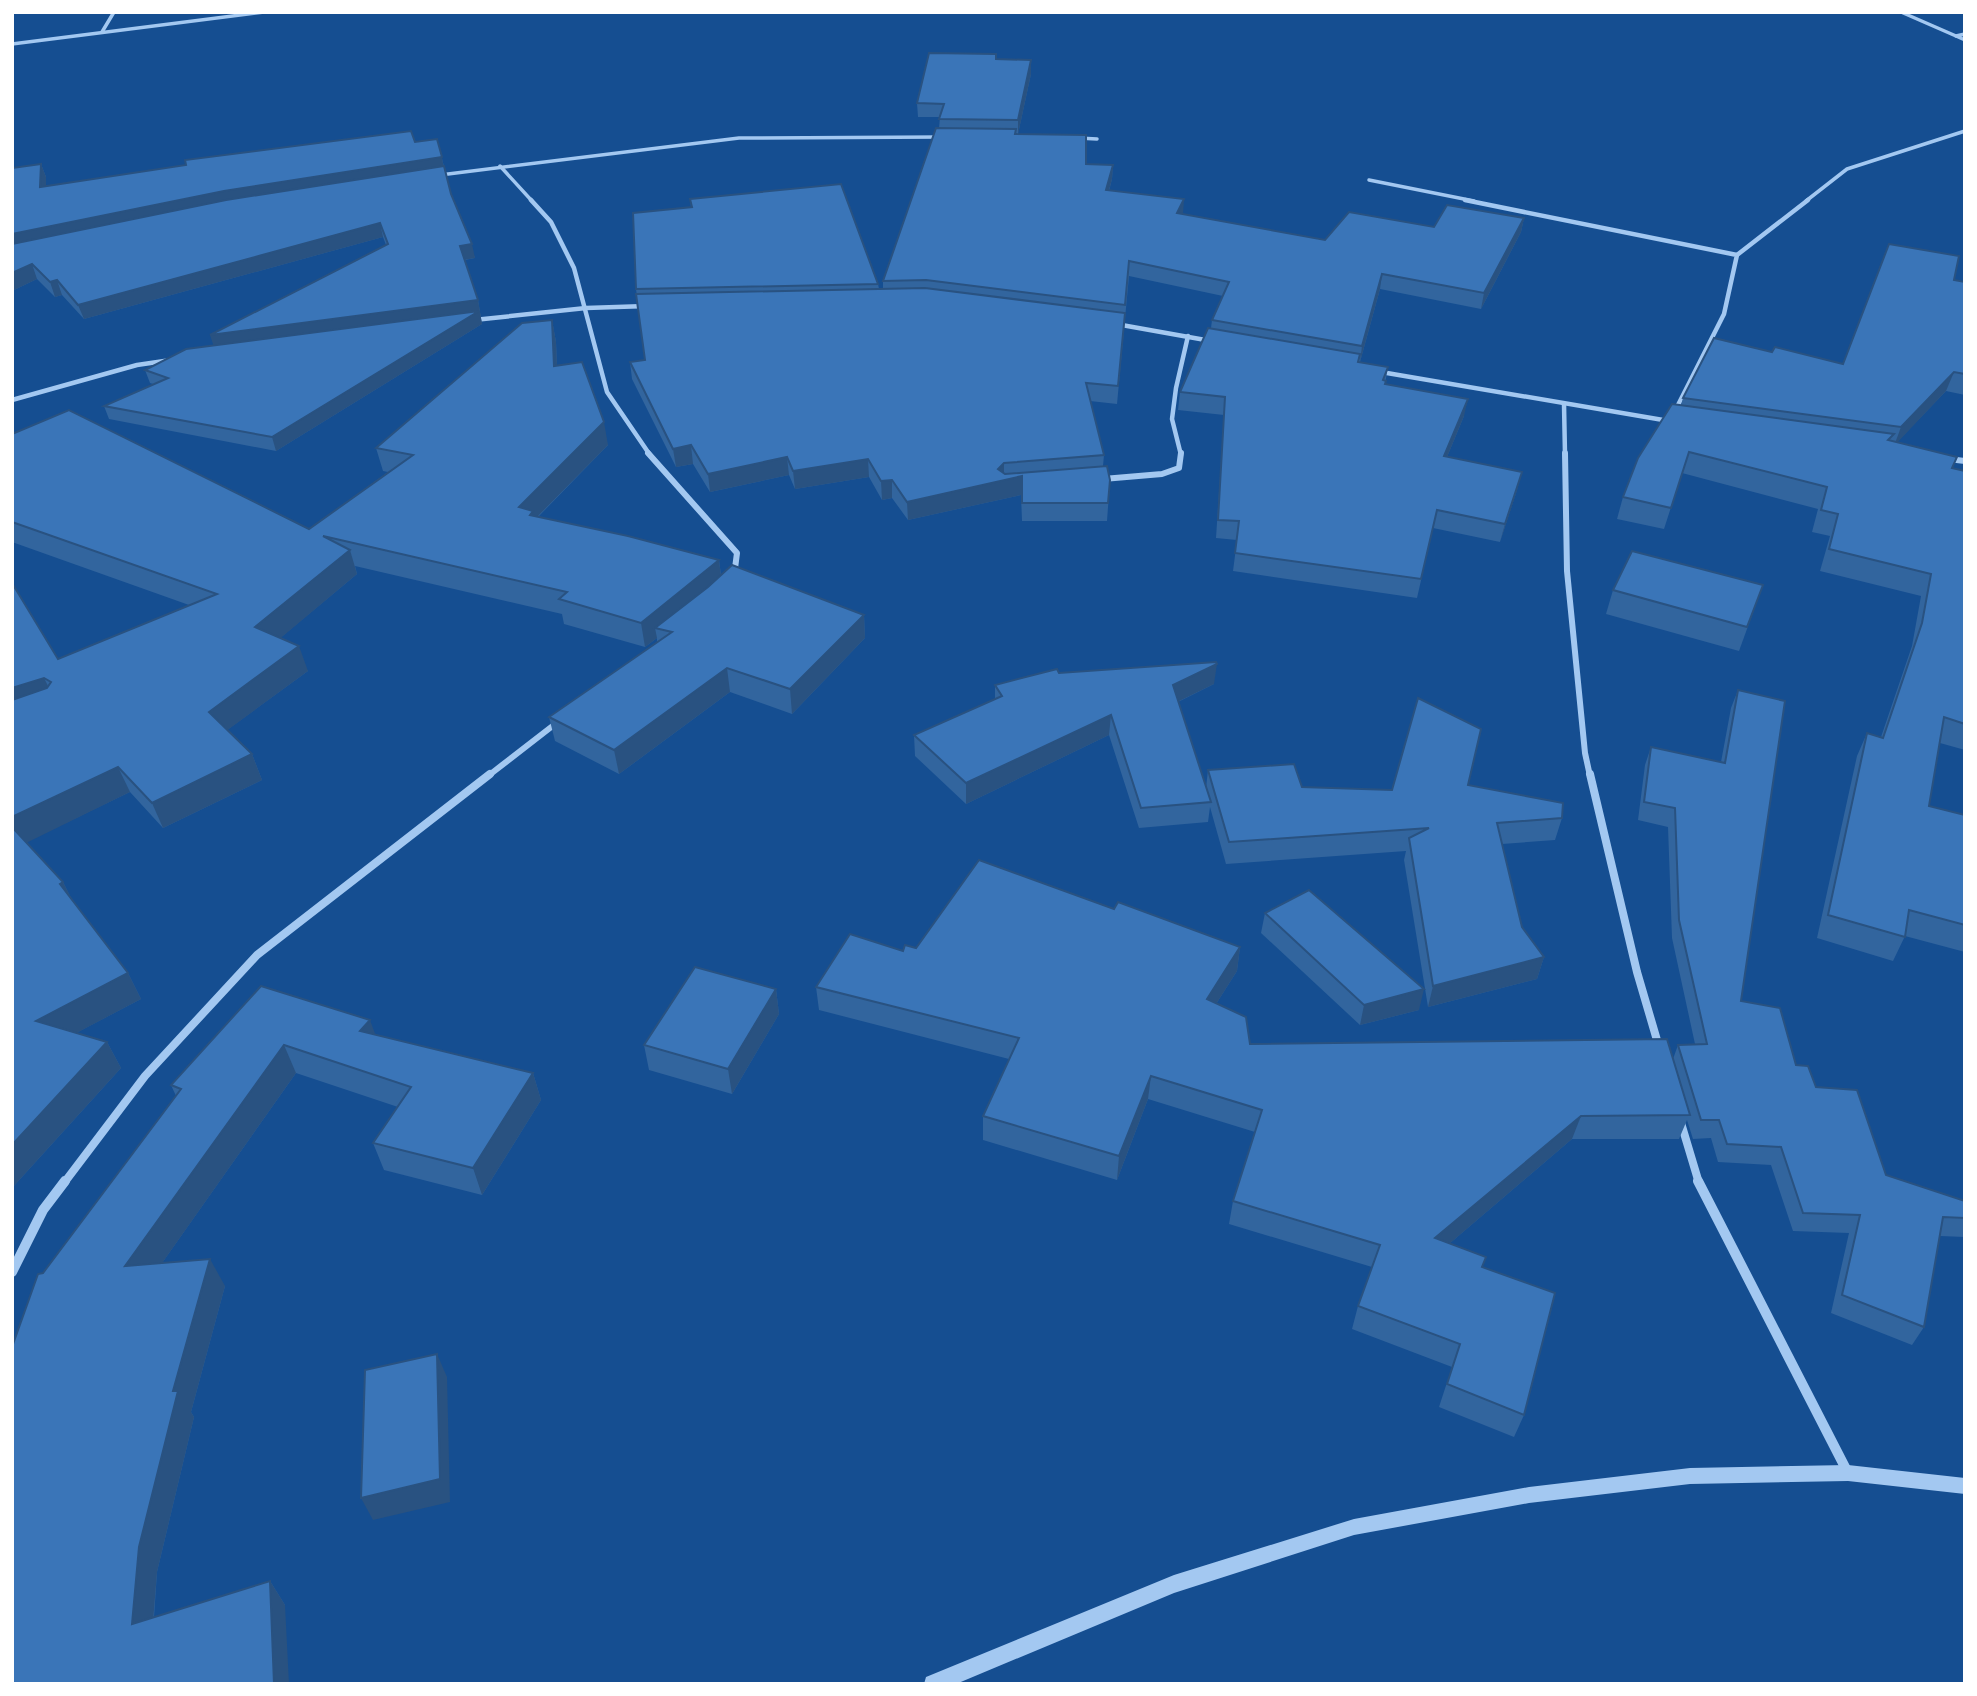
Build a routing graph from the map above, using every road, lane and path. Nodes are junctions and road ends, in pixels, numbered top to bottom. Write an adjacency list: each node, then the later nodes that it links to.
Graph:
1 (114, 12): 4 (street)
2 (264, 12): 4 (street)
3 (1901, 12): 6 (street)
4 (102, 32): 8 (street)
5 (1965, 34): 6 (street)
6 (1956, 36): 7 (street)
7 (1965, 40)
8 (12, 44)
9 (1965, 131): 16 (street)
10 (943, 137): 13 (street)
11 (1069, 138): 12 (street)
12 (1097, 139)
13 (500, 166): 14 (street); 18 (street)
14 (432, 177)
15 (1369, 180): 16 (street)
16 (1737, 255): 27 (street)
17 (658, 306): 18 (street)
18 (586, 308): 19 (street); 32 (street)
19 (466, 321)
20 (1108, 323): 21 (street)
21 (1188, 337): 22 (street); 31 (street)
22 (1214, 341)
23 (177, 359): 25 (street)
24 (1376, 371): 26 (street)
25 (12, 400)
26 (1564, 404): 27 (street); 34 (street)
27 (1670, 421): 28 (street)
28 (1684, 423)
29 (1938, 458): 30 (street)
30 (1965, 461)
31 (1096, 480)
32 (734, 581)
33 (565, 717): 36 (street)
34 (1664, 1062)
35 (1678, 1113): 37 (street)
36 (12, 1272)
37 (1848, 1474): 38 (street); 39 (street)
38 (1965, 1486)
39 (933, 1684)

